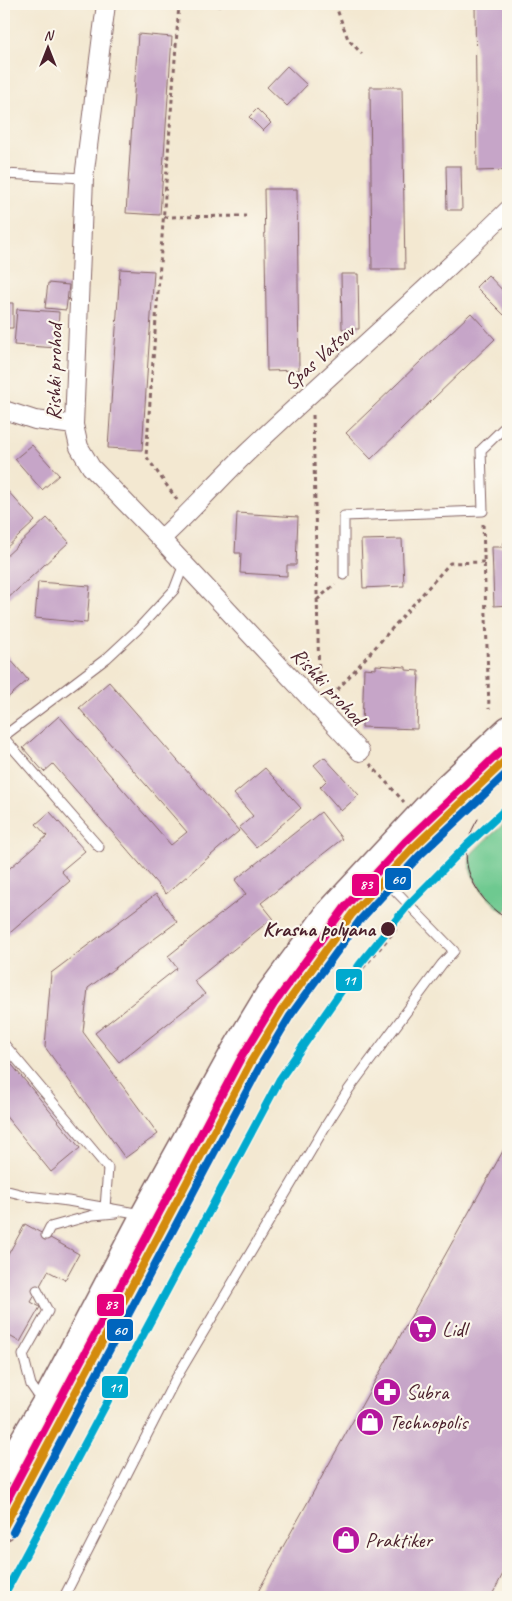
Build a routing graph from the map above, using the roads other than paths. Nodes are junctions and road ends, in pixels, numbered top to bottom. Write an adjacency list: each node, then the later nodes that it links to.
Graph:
1 (106, 4): 3 (street, Rishki prohod)
2 (4, 174): 3 (lane)
3 (84, 178): 7 (street, Rishki prohod)
4 (508, 210): 8 (street, Spas Vatsov)
5 (4, 410): 7 (street)
6 (508, 424): 10 (lane)
7 (74, 425): 8 (street, Rishki prohod)
8 (161, 539): 9 (street, Rishki prohod)
9 (184, 564): 12 (lane); 13 (street, Rishki prohod)
10 (344, 575)
11 (508, 729): 16 (main road)
12 (4, 737): 15 (lane)
13 (360, 752)
14 (508, 758): 16 (main road)
15 (99, 847)
16 (377, 873): 20 (main road); 25 (main road); 26 (lane)
17 (4, 1044): 19 (lane)
18 (4, 1190): 19 (lane)
19 (105, 1208): 20 (lane)
20 (135, 1213): 21 (lane); 23 (main road)
21 (46, 1236)
22 (38, 1290): 23 (lane)
23 (44, 1404): 24 (main road)
24 (4, 1472)
25 (4, 1527)
26 (64, 1597)

